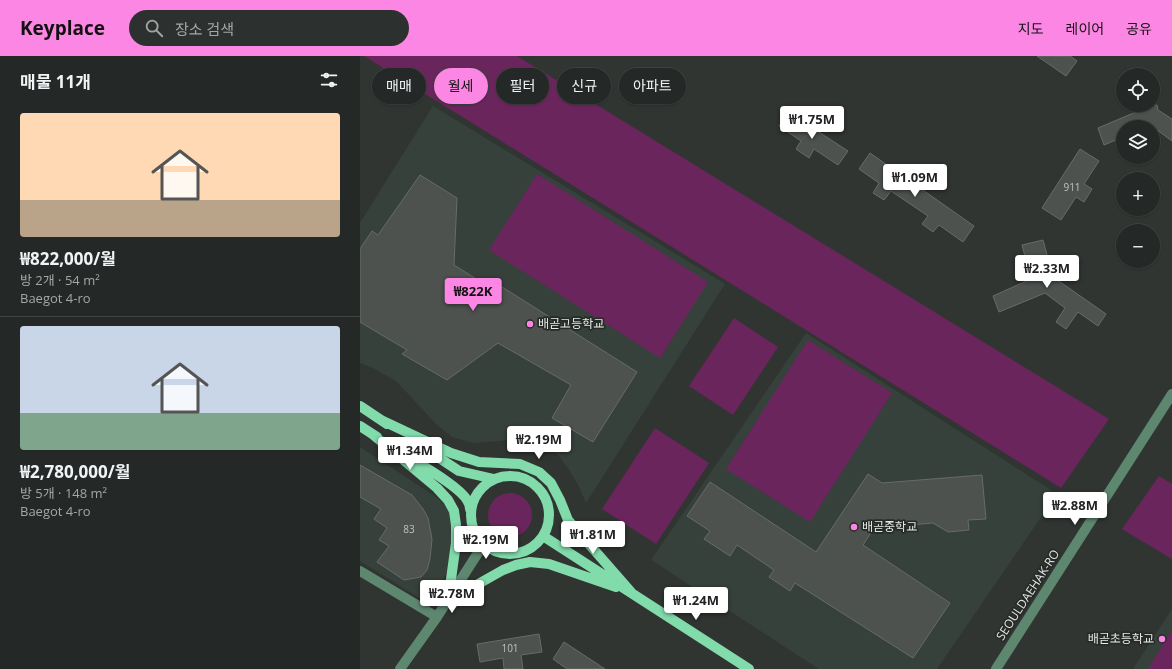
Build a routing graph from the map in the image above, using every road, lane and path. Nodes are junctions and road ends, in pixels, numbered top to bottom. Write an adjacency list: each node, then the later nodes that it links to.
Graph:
1 (1172, 394): 16 (street, SEOULDAEHAK-RO)
2 (360, 406): 3 (main road)
3 (381, 420): 6 (main road); 11 (main road)
4 (360, 426): 5 (main road)
5 (371, 434): 7 (main road); 12 (main road)
6 (494, 479): 7 (main road); 8 (main road)
7 (470, 509): 9 (main road)
8 (543, 536): 9 (main road); 11 (main road)
9 (483, 545): 12 (street)
10 (360, 571): 13 (street)
11 (631, 592): 12 (main road); 15 (main road)
12 (448, 601): 13 (street)
13 (437, 618): 14 (street)
14 (400, 669)
15 (749, 669)
16 (996, 669)

